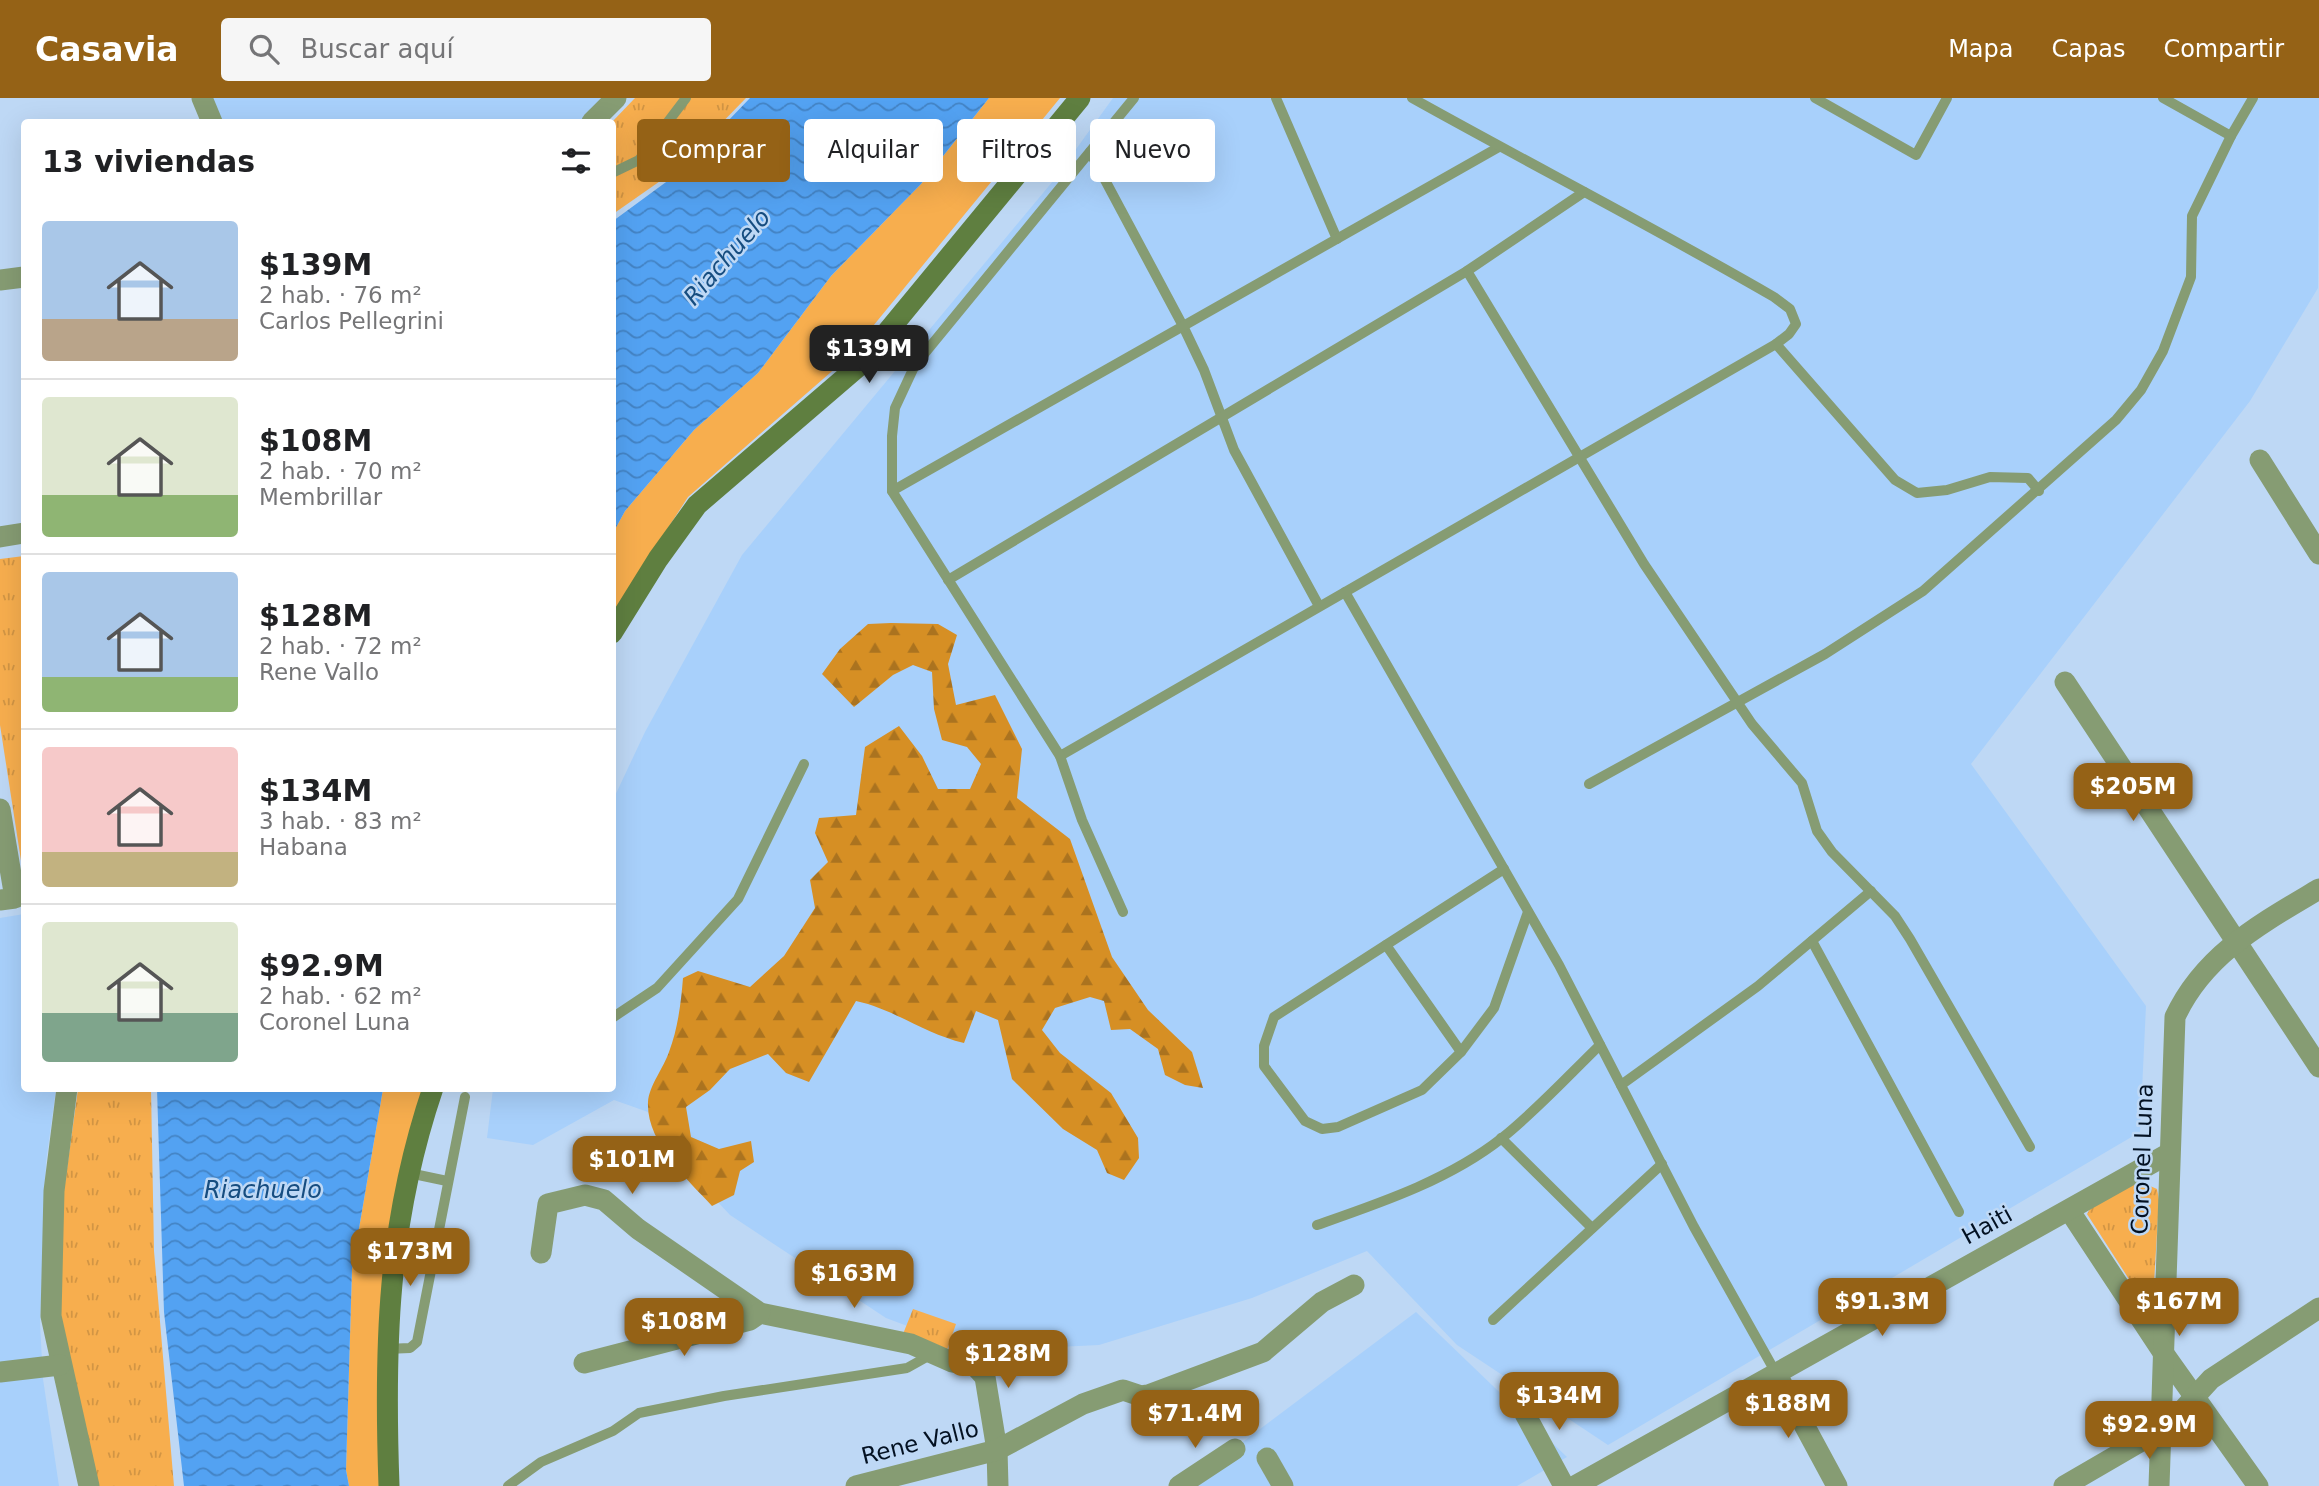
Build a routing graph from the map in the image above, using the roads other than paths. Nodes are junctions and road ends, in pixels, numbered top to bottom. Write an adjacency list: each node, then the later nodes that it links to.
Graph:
1 (202, 98): 12 (street)
2 (616, 98): 13 (street)
3 (686, 98): 18 (lane)
4 (1080, 98): 38 (street)
5 (1134, 98): 14 (lane)
6 (1276, 98): 21 (lane)
7 (1412, 98): 16 (lane)
8 (1815, 98): 9 (lane)
9 (1947, 98)
10 (2163, 98): 15 (lane)
11 (2252, 98): 15 (lane)
12 (211, 119)
13 (595, 119)
14 (1117, 119)
15 (2231, 136): 31 (lane)
16 (1499, 147): 20 (lane); 21 (lane)
17 (1090, 152): 30 (lane)
18 (616, 171)
19 (1106, 182): 25 (lane)
20 (1584, 192): 22 (lane); 26 (lane)
21 (1337, 239): 25 (lane)
22 (1466, 271): 27 (lane); 28 (lane)
23 (21, 277): 24 (street)
24 (0, 280)
25 (1183, 326): 27 (lane); 30 (lane)
26 (1776, 344): 28 (lane); 31 (lane)
27 (1222, 416): 35 (lane); 37 (lane)
28 (1579, 457): 36 (lane); 40 (lane)
29 (2260, 460): 34 (street)
30 (892, 491): 35 (lane)
31 (2039, 491): 40 (lane)
32 (21, 534): 33 (street)
33 (0, 537)
34 (2319, 554)
35 (948, 580): 41 (lane)
36 (1345, 592): 37 (lane); 45 (lane)
37 (1320, 606): 41 (lane)
38 (616, 627)
39 (2065, 682): 52 (street)
40 (1738, 702): 43 (lane); 47 (lane)
41 (1060, 756): 49 (lane)
42 (804, 764): 54 (lane)
43 (1589, 784)
44 (0, 809): 48 (street)
45 (1504, 869): 50 (lane); 53 (lane)
46 (2319, 889): 52 (street, Coronel Luna)
47 (1871, 891): 51 (lane); 63 (lane)
48 (7, 899)
49 (1123, 912)
50 (1528, 912): 55 (lane); 56 (lane)
51 (1811, 941): 58 (lane); 69 (lane)
52 (2236, 941): 57 (street); 64 (street, Coronel Luna)
53 (1386, 945): 56 (lane); 56 (lane)
54 (616, 1015)
55 (1600, 1045): 58 (lane); 62 (lane)
56 (1461, 1052)
57 (2319, 1067)
58 (1621, 1084): 65 (lane)
59 (66, 1092): 81 (street)
60 (432, 1092): 66 (street)
61 (465, 1097): 67 (lane)
62 (1502, 1138): 70 (lane); 71 (lane)
63 (2029, 1147)
64 (2168, 1154): 68 (street, Haiti); 78 (street, Coronel Luna)
65 (1662, 1164): 71 (lane); 83 (lane)
66 (409, 1174): 67 (lane); 77 (street)
67 (447, 1181): 77 (lane)
68 (2068, 1210): 78 (street); 83 (street, Haiti)
69 (1959, 1212)
70 (1317, 1225)
71 (1592, 1228): 76 (lane)
72 (541, 1253): 75 (street)
73 (1354, 1286): 88 (street, Rene Vallo)
74 (2319, 1308): 84 (street)
75 (760, 1313): 79 (street); 80 (street)
76 (1493, 1320)
77 (386, 1349): 92 (street)
78 (2162, 1351): 84 (street); 86 (street, Coronel Luna)
79 (934, 1352): 88 (street); 93 (lane)
80 (584, 1363)
81 (60, 1365): 82 (street); 90 (street); 91 (street)
82 (0, 1372)
83 (1776, 1374): 99 (street, Haiti); 100 (street)
84 (2195, 1393): 86 (street); 103 (street)
85 (1517, 1399): 98 (street)
86 (2160, 1430): 101 (street); 102 (street, Coronel Luna)
87 (1235, 1449): 96 (street)
88 (997, 1450): 94 (street, Rene Vallo); 95 (street)
89 (1267, 1458): 97 (street)
90 (77, 1486)
91 (89, 1486)
92 (389, 1486)
93 (508, 1486)
94 (856, 1486)
95 (998, 1486)
96 (1179, 1486)
97 (1283, 1486)
98 (1564, 1486)
99 (1575, 1486)
100 (1837, 1486)
101 (2064, 1486)
102 (2159, 1486)
103 (2258, 1486)

